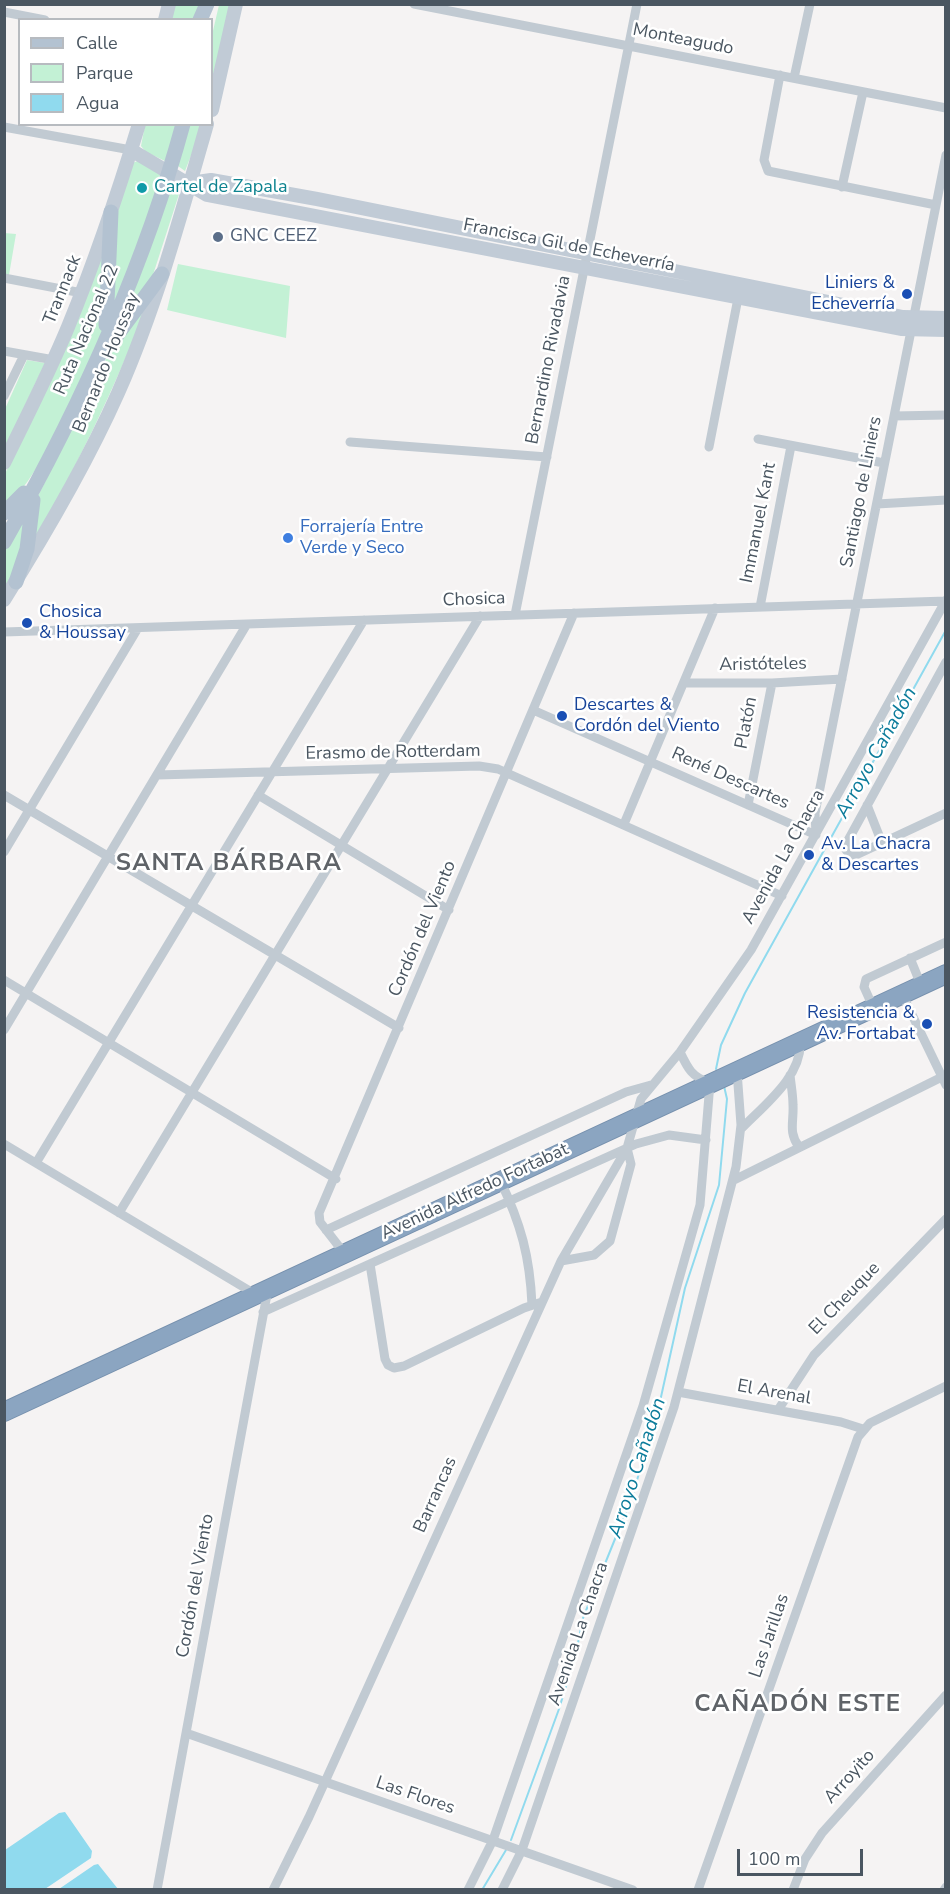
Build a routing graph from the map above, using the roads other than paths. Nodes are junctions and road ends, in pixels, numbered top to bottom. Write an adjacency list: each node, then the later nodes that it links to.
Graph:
1 (207, 4): 9 (main road)
2 (236, 4): 14 (street)
3 (414, 4): 6 (street, Monteagudo)
4 (637, 4): 10 (street, Bernardino Rivadavia)
5 (810, 4): 12 (street)
6 (463, 9): 10 (street, Monteagudo)
7 (4, 12): 8 (street)
8 (35, 18)
9 (201, 18)
10 (629, 46): 11 (street, Monteagudo); 31 (street, Bernardino Rivadavia)
11 (780, 75): 12 (street, Monteagudo); 24 (street)
12 (794, 78): 13 (street, Monteagudo)
13 (863, 92): 15 (street, Monteagudo); 24 (street)
14 (213, 106)
15 (945, 108)
16 (138, 126): 20 (street, Trannack)
17 (182, 126): 22 (main road, Ruta Nacional 22)
18 (206, 126): 23 (street, Bernardo Houssay)
19 (4, 127): 20 (street)
20 (131, 150): 22 (street, Francisca Gil de Echeverría); 27 (street, Trannack)
21 (945, 155): 26 (street, Santiago de Liniers)
22 (169, 171): 23 (street, Francisca Gil de Echeverría); 39 (main road, Ruta Nacional 22)
23 (190, 183): 25 (street, Francisca Gil de Echeverría); 28 (street, Francisca Gil de Echeverría); 32 (street, Bernardo Houssay)
24 (842, 187): 26 (street)
25 (316, 199): 28 (street); 31 (street, Francisca Gil de Echeverría)
26 (936, 205): 30 (street, Santiago de Liniers)
27 (111, 212): 35 (street, Trannack); 39 (main road)
28 (313, 214): 31 (street, Francisca Gil de Echeverría)
29 (945, 215): 30 (street)
30 (934, 216): 37 (street, Santiago de Liniers)
31 (586, 260): 34 (street, Francisca Gil de Echeverría); 52 (street, Bernardino Rivadavia)
32 (162, 274): 43 (main road); 60 (street, Bernardo Houssay)
33 (4, 278): 35 (street)
34 (740, 291): 37 (street, Francisca Gil de Echeverría); 50 (street)
35 (82, 293): 42 (street, Trannack)
36 (945, 318): 37 (street, Francisca Gil de Echeverría)
37 (912, 324): 38 (street, Francisca Gil de Echeverría); 46 (street, Santiago de Liniers)
38 (945, 330)
39 (102, 350): 43 (main road, Ruta Nacional 22)
40 (4, 351): 41 (street)
41 (24, 355): 42 (street); 44 (street)
42 (54, 360): 53 (street, Trannack)
43 (88, 382): 51 (main road, Ruta Nacional 22)
44 (4, 396)
45 (945, 414): 46 (street)
46 (894, 416): 54 (street, Santiago de Liniers)
47 (758, 439): 49 (street)
48 (350, 442): 52 (street)
49 (791, 446): 54 (street); 64 (street, Immanuel Kant)
50 (709, 447)
51 (54, 452): 55 (main road, Ruta Nacional 22); 58 (main road)
52 (547, 457): 67 (street, Bernardino Rivadavia)
53 (4, 463)
54 (884, 463): 57 (street, Santiago de Liniers)
55 (40, 477): 59 (main road, Ruta Nacional 22); 60 (main road)
56 (945, 500): 57 (street)
57 (876, 504): 63 (street, Santiago de Liniers)
58 (4, 513)
59 (4, 542)
60 (16, 582): 61 (street, Bernardo Houssay)
61 (4, 600)
62 (945, 601): 63 (street, Chosica); 90 (street, Avenida La Chacra)
63 (856, 604): 64 (street, Chosica); 74 (street, Santiago de Liniers)
64 (760, 607): 65 (street, Chosica)
65 (715, 608): 66 (street, Chosica); 75 (street)
66 (574, 613): 67 (street, Chosica); 77 (street, Cordón del Viento)
67 (515, 615): 68 (street, Chosica)
68 (480, 616): 69 (street, Chosica); 79 (street)
69 (364, 620): 70 (street, Chosica); 81 (street)
70 (247, 624): 71 (street, Chosica); 82 (street)
71 (138, 628): 72 (street, Chosica); 87 (street)
72 (4, 632)
73 (945, 662): 86 (street)
74 (842, 679): 76 (street, Aristóteles); 90 (street, Santiago de Liniers)
75 (684, 683): 76 (street, Aristóteles); 78 (street)
76 (772, 683): 85 (street, Platón)
77 (533, 710): 78 (street, René Descartes); 80 (street, Cordón del Viento)
78 (651, 762): 85 (street, René Descartes); 89 (street)
79 (388, 769): 80 (street, Erasmo de Rotterdam); 81 (street, Erasmo de Rotterdam); 92 (street)
80 (507, 771): 89 (street, Erasmo de Rotterdam); 97 (street, Cordón del Viento)
81 (272, 772): 82 (street, Erasmo de Rotterdam); 84 (street)
82 (157, 774): 94 (street)
83 (4, 795): 87 (street)
84 (258, 795): 92 (street); 96 (street)
85 (748, 805): 90 (street, René Descartes)
86 (867, 805): 91 (street); 91 (street)
87 (29, 810): 93 (street); 94 (street)
88 (945, 813): 91 (street)
89 (624, 824): 95 (street, Erasmo de Rotterdam)
90 (816, 835): 95 (street, Avenida La Chacra)
91 (882, 843)
92 (342, 845): 97 (street); 99 (street)
93 (4, 852)
94 (108, 856): 96 (street); 104 (street)
95 (782, 896): 111 (street, Avenida La Chacra)
96 (191, 905): 99 (street); 110 (street)
97 (449, 910): 107 (street, Cordón del Viento)
98 (945, 942): 100 (street)
99 (275, 955): 107 (street); 117 (street)
100 (910, 958): 103 (street); 106 (street)
101 (945, 974): 103 (highway, Avenida Alfredo Fortabat)
102 (4, 980): 104 (street)
103 (921, 985): 105 (highway, Avenida Alfredo Fortabat)
104 (26, 993): 108 (street); 110 (street)
105 (902, 994): 106 (highway, Avenida Alfredo Fortabat); 114 (street)
106 (873, 1007): 109 (highway, Avenida Alfredo Fortabat)
107 (399, 1028): 125 (street, Cordón del Viento)
108 (4, 1030)
109 (800, 1041): 112 (highway, Avenida Alfredo Fortabat); 113 (street)
110 (109, 1042): 117 (street); 124 (street)
111 (680, 1052): 115 (street); 116 (street, Avenida La Chacra)
112 (737, 1071): 115 (highway, Avenida Alfredo Fortabat); 119 (street, Avenida La Chacra)
113 (790, 1075): 119 (street); 122 (street)
114 (944, 1079): 122 (street)
115 (710, 1083): 118 (highway, Avenida Alfredo Fortabat); 120 (street, Avenida La Chacra)
116 (651, 1085): 118 (street, Avenida La Chacra); 131 (street)
117 (192, 1093): 125 (street); 129 (street)
118 (634, 1118): 123 (street, Barrancas); 126 (highway, Avenida Alfredo Fortabat)
119 (741, 1129): 127 (street, Avenida La Chacra)
120 (706, 1140): 123 (street); 147 (street, Avenida La Chacra)
121 (4, 1144): 124 (street)
122 (800, 1147): 127 (street)
123 (627, 1148): 128 (street); 133 (street, Barrancas); 133 (street)
124 (36, 1163): 129 (street)
125 (336, 1179): 131 (street, Cordón del Viento)
126 (500, 1180): 128 (street); 132 (highway, Avenida Alfredo Fortabat)
127 (734, 1180): 140 (street, Avenida La Chacra)
128 (510, 1201): 134 (street); 137 (street)
129 (119, 1213): 135 (street)
130 (945, 1219): 141 (street, El Cheuque)
131 (326, 1230): 132 (street)
132 (344, 1252): 135 (highway, Avenida Alfredo Fortabat)
133 (561, 1261): 136 (street, Barrancas)
134 (370, 1264): 137 (street); 138 (street)
135 (261, 1292): 138 (street, Cordón del Viento); 142 (highway, Avenida Alfredo Fortabat)
136 (542, 1302): 137 (street); 146 (street, Barrancas)
137 (532, 1305)
138 (263, 1312): 145 (street, Cordón del Viento)
139 (945, 1386): 143 (street)
140 (678, 1392): 141 (street, El Arenal); 148 (street, Avenida La Chacra)
141 (778, 1410): 143 (street, El Arenal)
142 (4, 1412)
143 (863, 1429): 154 (street, Las Jarillas)
144 (945, 1695): 155 (street, Arroyito)
145 (186, 1733): 146 (street, Las Flores); 149 (street, Cordón del Viento)
146 (325, 1781): 147 (street, Las Flores); 150 (street, Barrancas)
147 (493, 1840): 148 (street, Las Flores); 151 (street, Avenida La Chacra)
148 (522, 1850): 152 (street, Avenida La Chacra); 153 (street, Las Flores)
149 (157, 1890)
150 (273, 1890)
151 (468, 1890)
152 (502, 1890)
153 (633, 1890)
154 (698, 1890)
155 (793, 1890)

